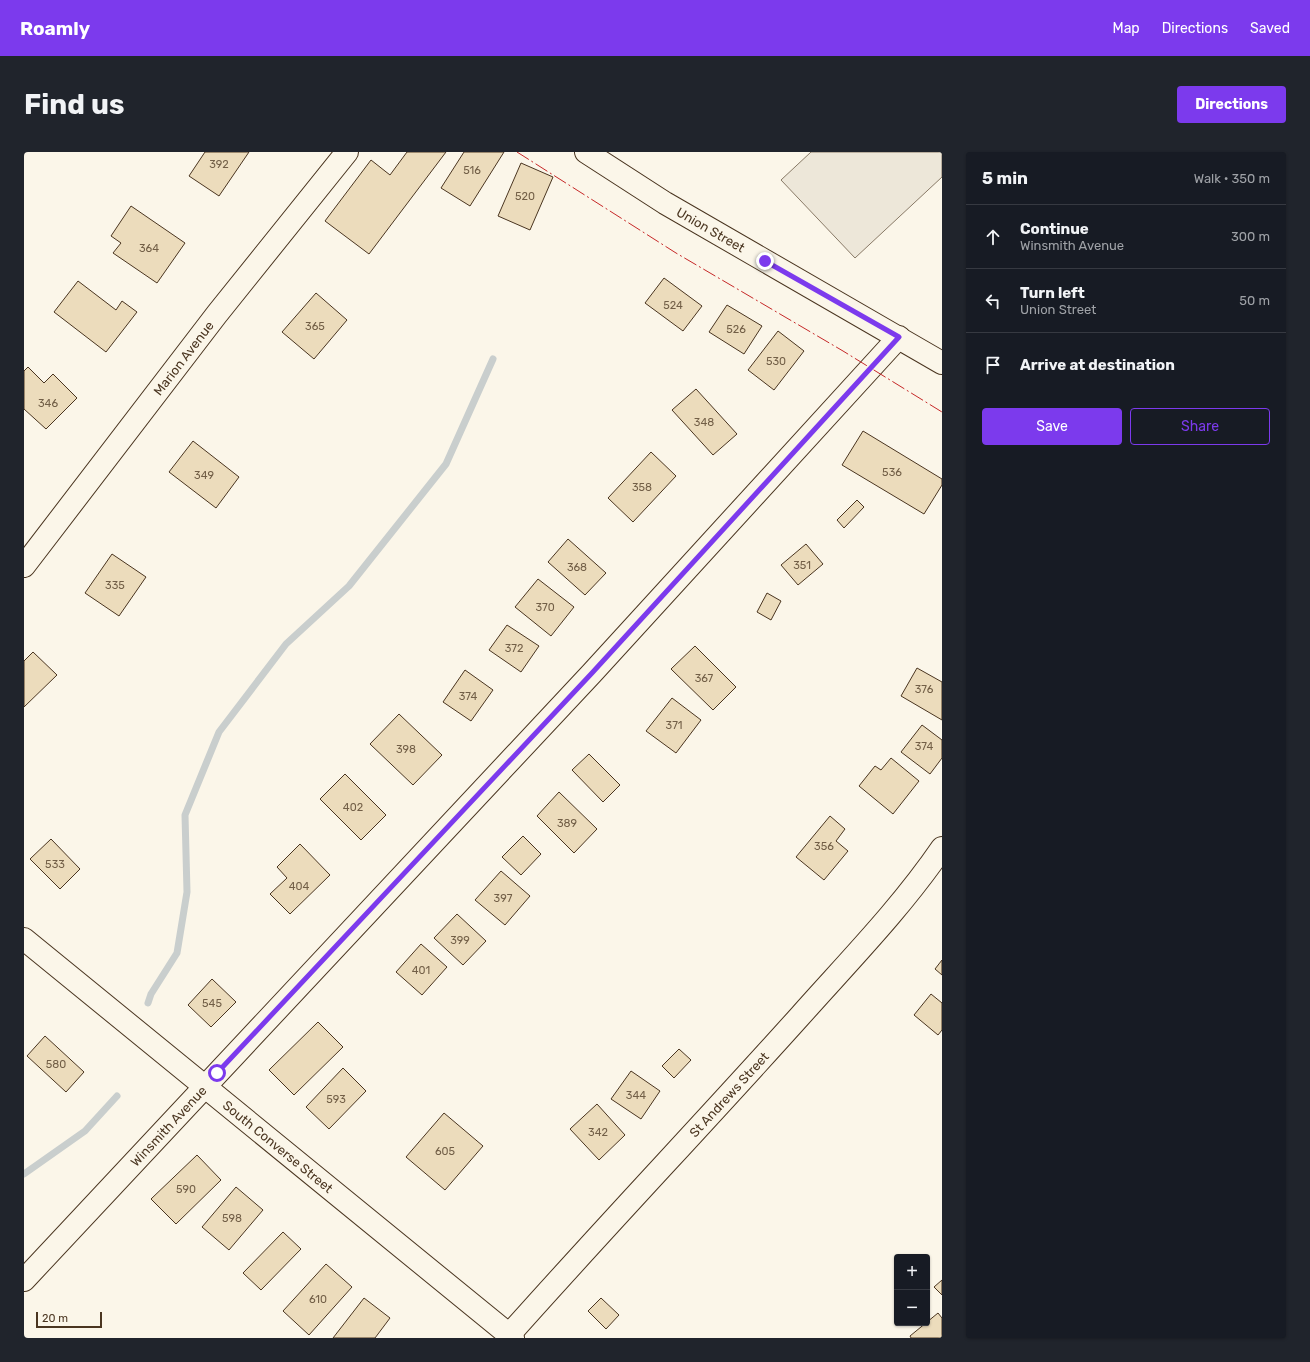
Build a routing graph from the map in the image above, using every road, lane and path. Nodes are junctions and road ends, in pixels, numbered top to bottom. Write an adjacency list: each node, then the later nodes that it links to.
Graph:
1 (347, 152): 5 (street, Marion Avenue)
2 (586, 152): 3 (street, Union Street)
3 (899, 337): 4 (street, Union Street); 8 (street, Winsmith Avenue)
4 (942, 363)
5 (24, 566)
6 (942, 848): 10 (street, St Andrews Street)
7 (24, 939): 8 (street, South Converse Street)
8 (205, 1086): 9 (street, Winsmith Avenue); 10 (street, South Converse Street)
9 (24, 1280)
10 (511, 1336)

